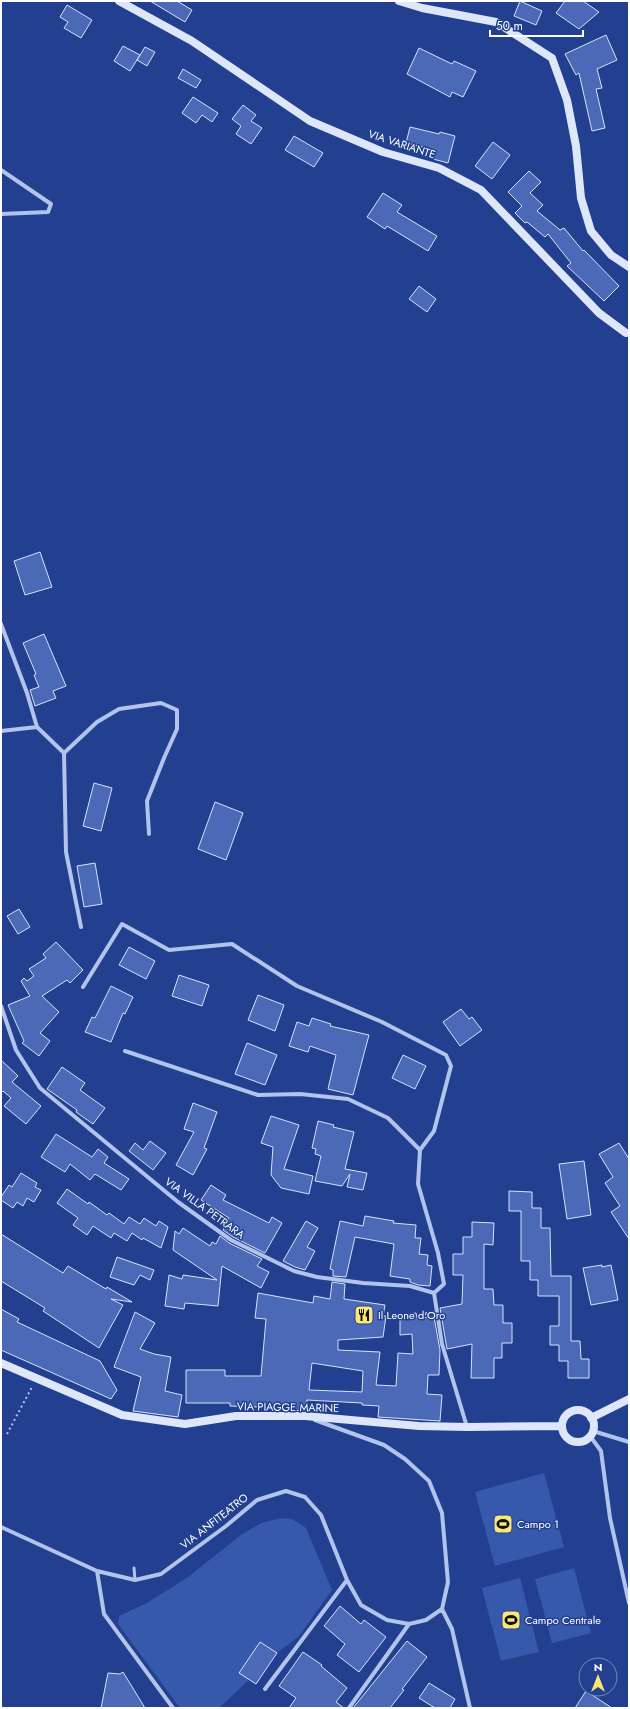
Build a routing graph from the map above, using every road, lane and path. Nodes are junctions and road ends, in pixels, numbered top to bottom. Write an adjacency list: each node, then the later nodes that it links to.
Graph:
1 (118, 1): 6 (street, VIA VARIANTE)
2 (399, 1): 5 (street)
3 (1, 170): 4 (street)
4 (1, 214)
5 (629, 267)
6 (629, 333)
7 (1, 624): 8 (street)
8 (37, 727): 9 (street); 10 (street)
9 (1, 731)
10 (64, 753): 11 (street); 12 (street)
11 (149, 834)
12 (80, 927)
13 (84, 987): 16 (street)
14 (1, 1006): 17 (street, VIA VILLA PETRARA)
15 (125, 1051): 16 (street)
16 (420, 1150): 17 (street)
17 (434, 1293): 24 (street)
18 (1, 1363): 19 (street, VIA PIAGGE MARINE)
19 (36, 1379): 21 (street, VIA PIAGGE MARINE); 26 (path)
20 (629, 1399): 22 (street)
21 (305, 1416): 24 (street, VIA PIAGGE MARINE); 34 (street)
22 (591, 1418): 23 (street); 25 (street)
23 (562, 1426): 24 (street, VIA PIAGGE MARINE); 25 (street)
24 (467, 1428)
25 (591, 1433): 27 (street); 33 (street)
26 (7, 1434)
27 (629, 1442)
28 (1, 1527): 30 (street, VIA ANFITEATRO)
29 (134, 1568): 31 (lane)
30 (97, 1571): 31 (street, VIA ANFITEATRO); 37 (street)
31 (135, 1580): 32 (street, VIA ANFITEATRO)
32 (347, 1580): 35 (street, VIA ANFITEATRO); 36 (street)
33 (629, 1603)
34 (442, 1609): 35 (street, VIA ANFITEATRO); 39 (street)
35 (409, 1624): 38 (street)
36 (265, 1689)
37 (173, 1708)
38 (349, 1708)
39 (470, 1708)

